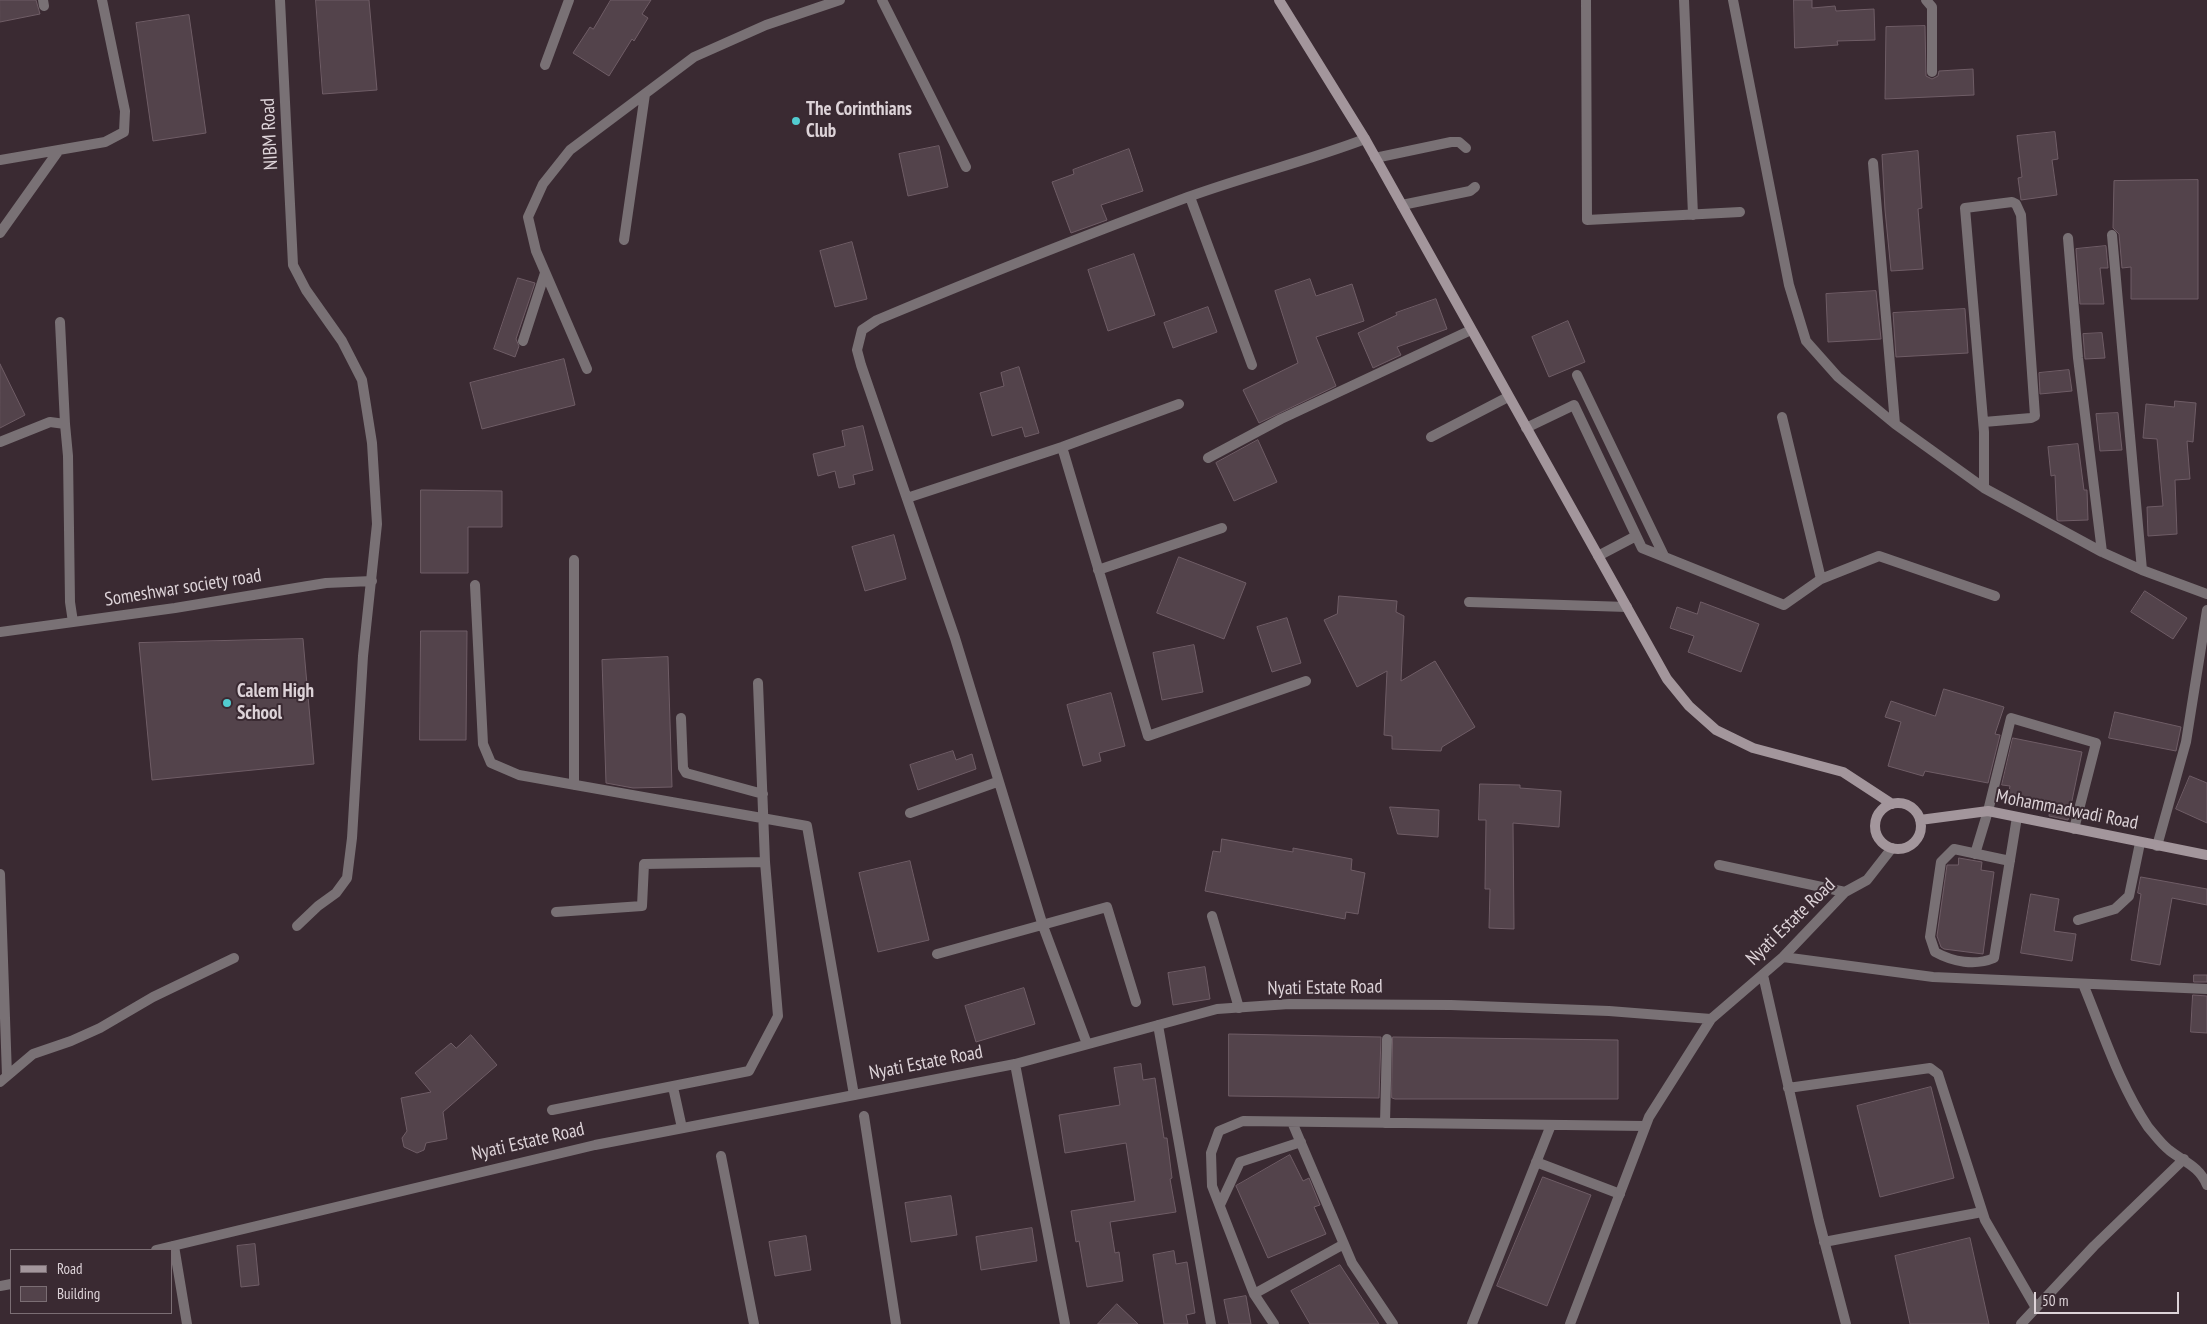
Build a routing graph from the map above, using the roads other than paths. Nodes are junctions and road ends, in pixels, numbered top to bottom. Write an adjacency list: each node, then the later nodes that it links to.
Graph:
1 (102, 0): 16 (street)
2 (280, 0): 59 (street, NIBM Road)
3 (569, 0): 11 (street)
4 (840, 0): 13 (street)
5 (882, 0): 20 (street)
6 (1279, 0): 14 (main road)
7 (1586, 0): 25 (street)
8 (1684, 0): 25 (street)
9 (1733, 0): 42 (street)
10 (1926, 0): 12 (street)
11 (545, 65)
12 (1932, 72)
13 (645, 94): 29 (street); 30 (street)
14 (1365, 139): 17 (main road); 22 (street)
15 (1466, 148): 17 (street)
16 (60, 150): 18 (street); 26 (street)
17 (1375, 158): 23 (main road)
18 (0, 160)
19 (1873, 163): 42 (street)
20 (966, 167)
21 (1476, 187): 23 (street)
22 (1190, 197): 34 (street); 49 (street)
23 (1402, 205): 32 (main road)
24 (1740, 212): 25 (street)
25 (1693, 215)
26 (0, 233)
27 (2112, 235): 57 (street)
28 (2068, 238): 52 (street)
29 (624, 240)
30 (546, 273): 33 (street); 35 (street)
31 (60, 322): 41 (street)
32 (1471, 330): 37 (main road); 47 (street)
33 (523, 341)
34 (1252, 365)
35 (587, 369)
36 (1577, 375): 54 (street)
37 (1508, 397): 43 (main road); 44 (street)
38 (1179, 404): 46 (street)
39 (1782, 417): 58 (street)
40 (1984, 422): 40 (street); 48 (street)
41 (65, 424): 45 (street); 66 (street)
42 (1895, 424): 48 (street)
43 (1526, 428): 51 (street); 53 (main road)
44 (1431, 437)
45 (0, 442)
46 (1062, 447): 49 (street); 56 (street)
47 (1208, 458)
48 (1984, 488): 52 (street)
49 (907, 498): 71 (street)
50 (1222, 528): 56 (street)
51 (1636, 536): 53 (street); 54 (street)
52 (2102, 552): 57 (street)
53 (1598, 556): 64 (main road)
54 (1664, 556): 58 (street)
55 (574, 560): 72 (street)
56 (1098, 570): 68 (street)
57 (2142, 570): 61 (street)
58 (1822, 579): 62 (street)
59 (372, 581): 66 (street, Someshwar society road); 94 (street)
60 (475, 584): 72 (street)
61 (2207, 594)
62 (1995, 596)
63 (1469, 602): 64 (street)
64 (1627, 608): 74 (main road)
65 (2207, 610): 82 (street)
66 (73, 622): 67 (street, Someshwar society road)
67 (0, 632)
68 (1306, 681)
69 (758, 683): 73 (street)
70 (680, 718): 73 (street)
71 (997, 782): 76 (street); 95 (street)
72 (574, 785): 78 (street)
73 (763, 794): 78 (street)
74 (1892, 804): 79 (main road); 83 (main road)
75 (1988, 811): 77 (main road, Mohammadwadi Road); 79 (main road, Mohammadwadi Road); 80 (street); 84 (street)
76 (910, 812)
77 (2017, 817): 80 (main road, Mohammadwadi Road); 86 (street)
78 (764, 818): 87 (street); 112 (street)
79 (1920, 820): 83 (main road)
80 (2074, 829): 81 (main road, Mohammadwadi Road)
81 (2140, 843): 82 (main road, Mohammadwadi Road); 93 (street)
82 (2157, 846): 85 (main road, Mohammadwadi Road)
83 (1892, 848): 90 (street, Nyati Estate Road)
84 (1975, 854): 86 (street); 86 (street)
85 (2207, 855)
86 (2010, 861)
87 (765, 862): 91 (street); 110 (street)
88 (1719, 865): 90 (street)
89 (0, 874): 109 (street)
90 (1845, 892): 97 (street, Nyati Estate Road)
91 (556, 912)
92 (1212, 916): 103 (street)
93 (2078, 920)
94 (297, 926)
95 (1043, 926): 96 (street); 102 (street); 107 (street)
96 (937, 954)
97 (1783, 957): 99 (street, Nyati Estate Road); 100 (street)
98 (234, 958): 109 (street)
99 (1762, 975): 104 (street, Nyati Estate Road); 111 (street)
100 (2084, 984): 101 (street); 122 (street)
101 (2207, 989)
102 (1136, 1002)
103 (1239, 1008): 104 (street, Nyati Estate Road); 105 (street, Nyati Estate Road)
104 (1712, 1019): 118 (street, Nyati Estate Road)
105 (1158, 1025): 107 (street, Nyati Estate Road); 139 (street)
106 (1387, 1039): 116 (street)
107 (1087, 1044): 108 (street, Nyati Estate Road)
108 (1015, 1064): 112 (street, Nyati Estate Road); 138 (street)
109 (4, 1079)
110 (674, 1087): 113 (street); 119 (street)
111 (1788, 1088): 128 (street); 129 (street)
112 (854, 1094): 119 (street, Nyati Estate Road)
113 (552, 1110)
114 (864, 1116): 137 (street)
115 (1292, 1122): 116 (street); 120 (street); 127 (street)
116 (1385, 1123): 117 (street)
117 (1551, 1125): 118 (street); 123 (street)
118 (1645, 1126): 126 (street, Nyati Estate Road)
119 (682, 1128): 131 (street, Nyati Estate Road)
120 (1300, 1142): 127 (street); 130 (street)
121 (720, 1156): 136 (street)
122 (2184, 1160): 124 (street); 134 (street)
123 (1536, 1162): 126 (street); 142 (street)
124 (2205, 1174): 125 (street)
125 (2207, 1185)
126 (1620, 1194): 143 (street, Nyati Estate Road)
127 (1220, 1205): 133 (street)
128 (1982, 1212): 129 (street); 134 (street)
129 (1824, 1242): 144 (street)
130 (1344, 1244): 133 (street); 141 (street)
131 (174, 1246): 132 (street, Nyati Estate Road); 135 (street)
132 (160, 1249)
133 (1254, 1294): 140 (street)
134 (2036, 1308): 145 (street)
135 (187, 1324)
136 (754, 1324)
137 (896, 1324)
138 (1065, 1324)
139 (1211, 1324)
140 (1274, 1324)
141 (1393, 1324)
142 (1472, 1324)
143 (1570, 1324)
144 (1846, 1324)
145 (2021, 1324)

